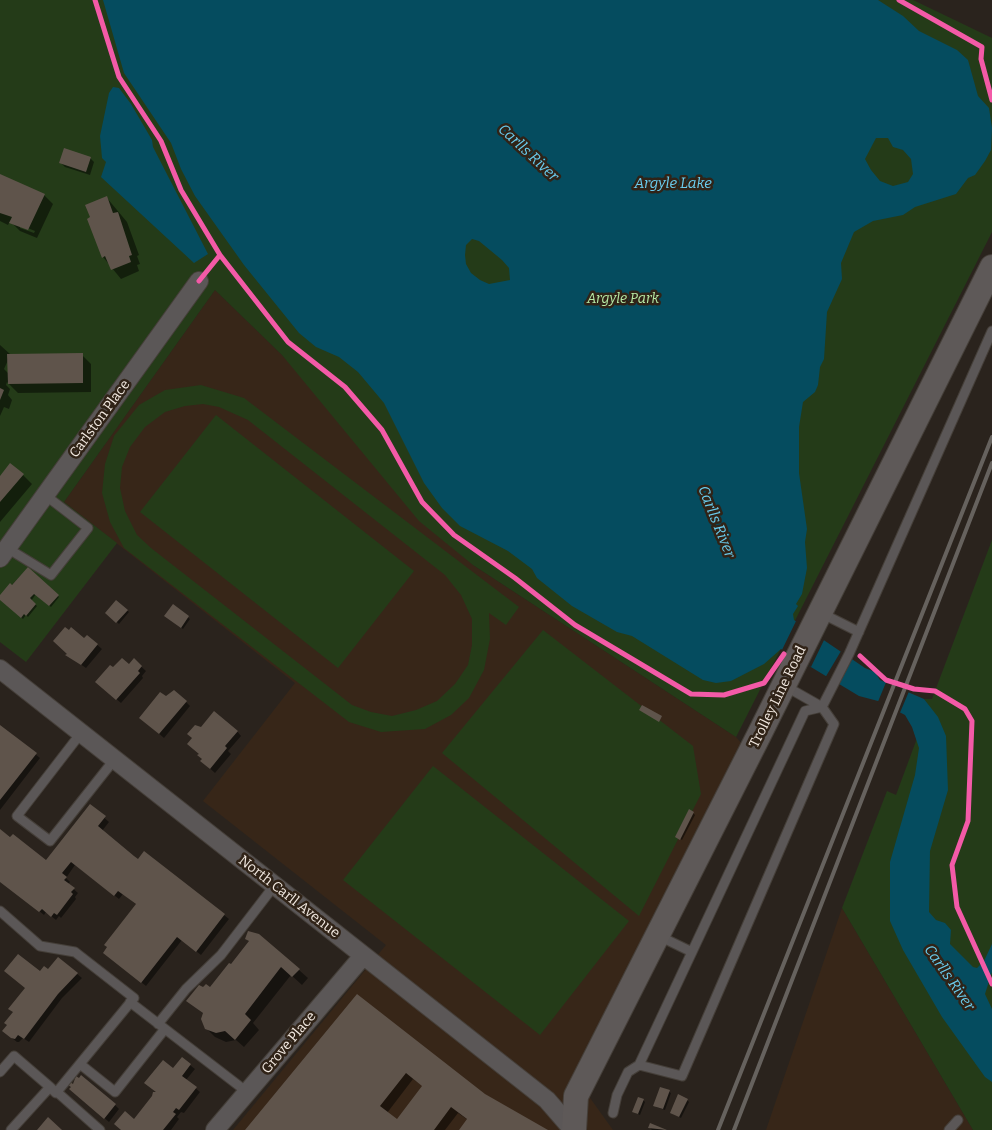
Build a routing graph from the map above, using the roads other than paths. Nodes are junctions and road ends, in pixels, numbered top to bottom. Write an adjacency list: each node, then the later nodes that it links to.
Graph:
1 (992, 267): 6 (main road, Trolley Line Road)
2 (199, 280): 4 (street, Carlston Place)
3 (992, 331): 7 (lane)
4 (45, 495): 5 (street, Carlston Place); 5 (lane)
5 (3, 553)
6 (816, 620): 7 (lane); 9 (main road, Trolley Line Road)
7 (859, 632): 10 (lane)
8 (0, 669): 11 (street, North Carll Avenue)
9 (784, 686): 10 (lane); 15 (main road, Trolley Line Road)
10 (822, 707): 16 (lane); 21 (lane)
11 (81, 733): 12 (street, North Carll Avenue); 12 (lane)
12 (114, 760): 13 (street, North Carll Avenue)
13 (274, 886): 17 (street, North Carll Avenue); 19 (lane)
14 (0, 911): 18 (lane)
15 (658, 935): 16 (lane); 30 (main road, Trolley Line Road)
16 (692, 952): 21 (lane)
17 (363, 956): 24 (street, Grove Place); 30 (street, North Carll Avenue)
18 (130, 1002): 19 (lane); 20 (lane)
19 (161, 1027): 20 (lane); 24 (lane)
20 (80, 1064): 23 (lane)
21 (639, 1065): 25 (lane)
22 (0, 1072): 23 (lane)
23 (53, 1090): 27 (lane); 28 (lane)
24 (247, 1092): 29 (street, Grove Place)
25 (613, 1113)
26 (958, 1120): 31 (lane)
27 (11, 1130)
28 (100, 1130)
29 (215, 1130)
30 (574, 1130)
31 (949, 1130)

